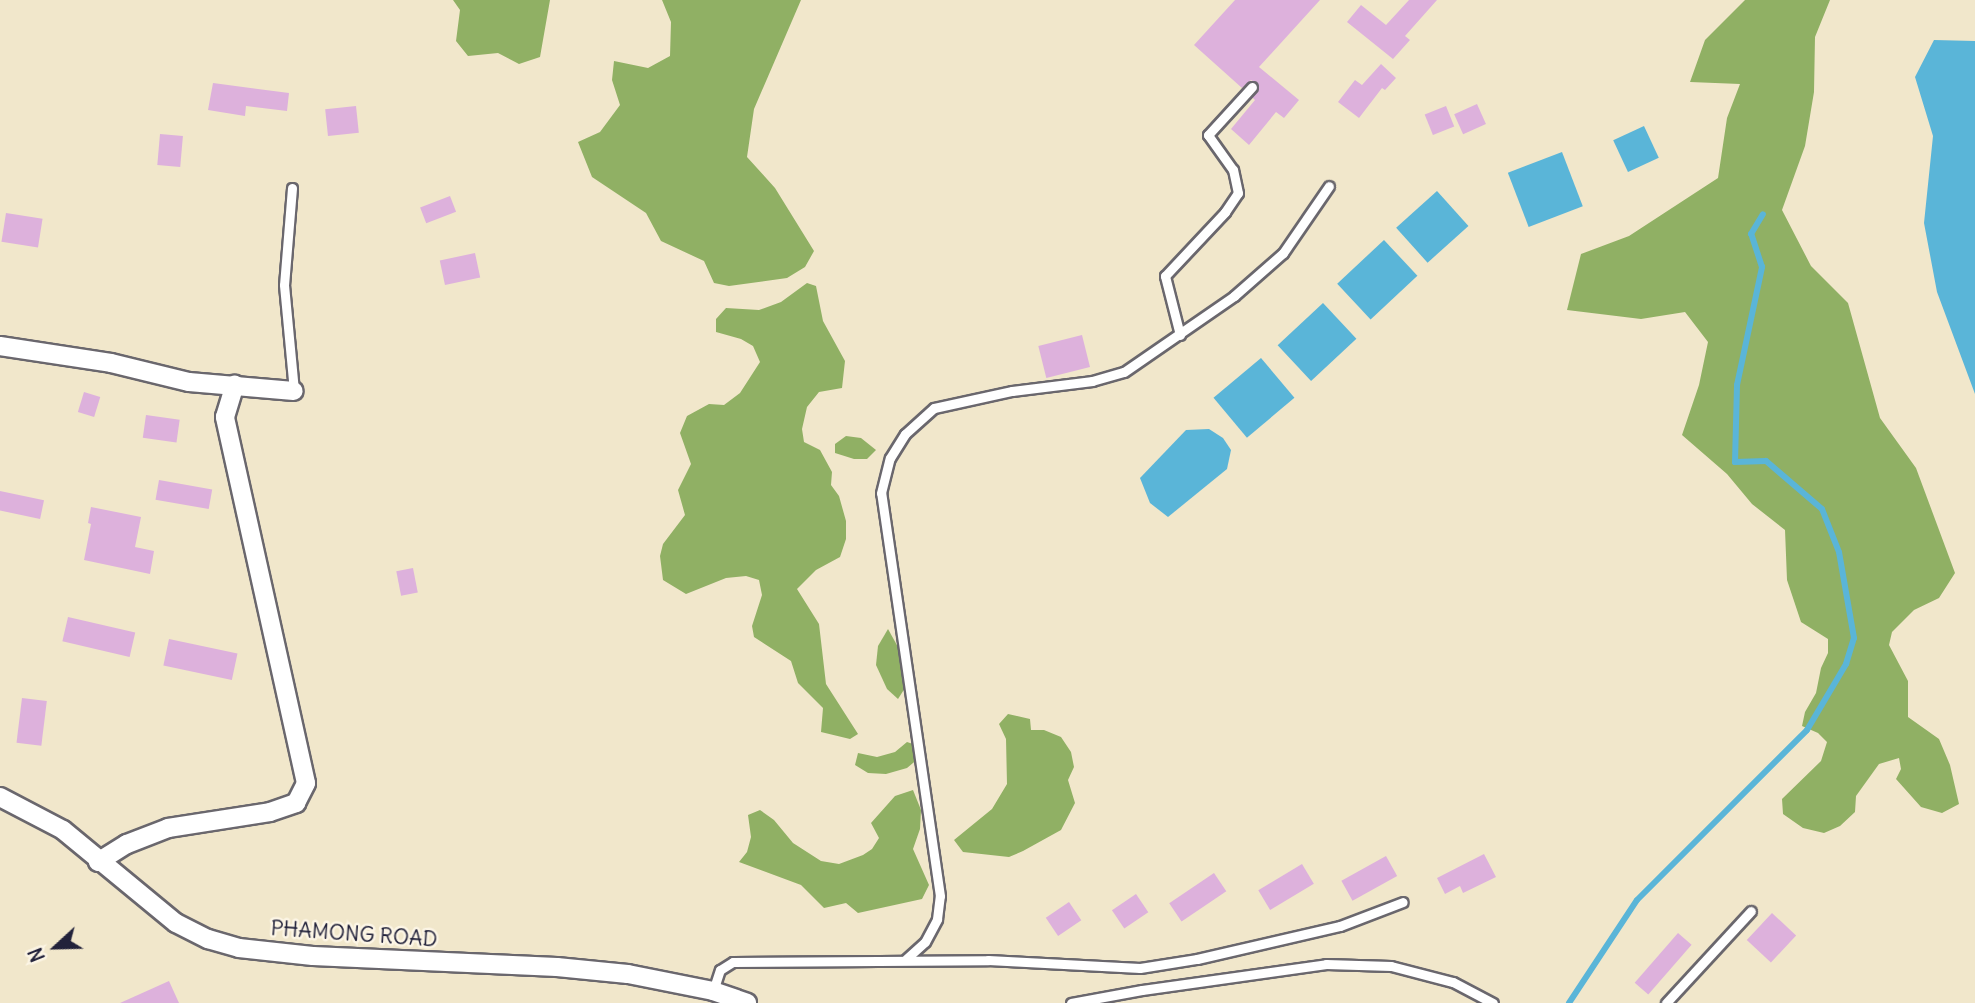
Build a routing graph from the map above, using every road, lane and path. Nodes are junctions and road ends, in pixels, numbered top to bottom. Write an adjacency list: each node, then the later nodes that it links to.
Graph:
1 (1252, 87): 4 (lane)
2 (1329, 186): 4 (lane)
3 (292, 188): 7 (lane)
4 (1180, 335): 12 (lane)
5 (0, 346): 6 (street)
6 (235, 384): 7 (street); 9 (street)
7 (294, 391)
8 (0, 797): 9 (street, PHAMONG ROAD)
9 (98, 862): 13 (street, PHAMONG ROAD)
10 (1403, 902): 12 (lane)
11 (1751, 911): 17 (lane)
12 (906, 960): 13 (lane)
13 (713, 990): 14 (street, PHAMONG ROAD)
14 (747, 1003)
15 (1071, 1003): 16 (lane)
16 (1493, 1003)
17 (1666, 1003)

